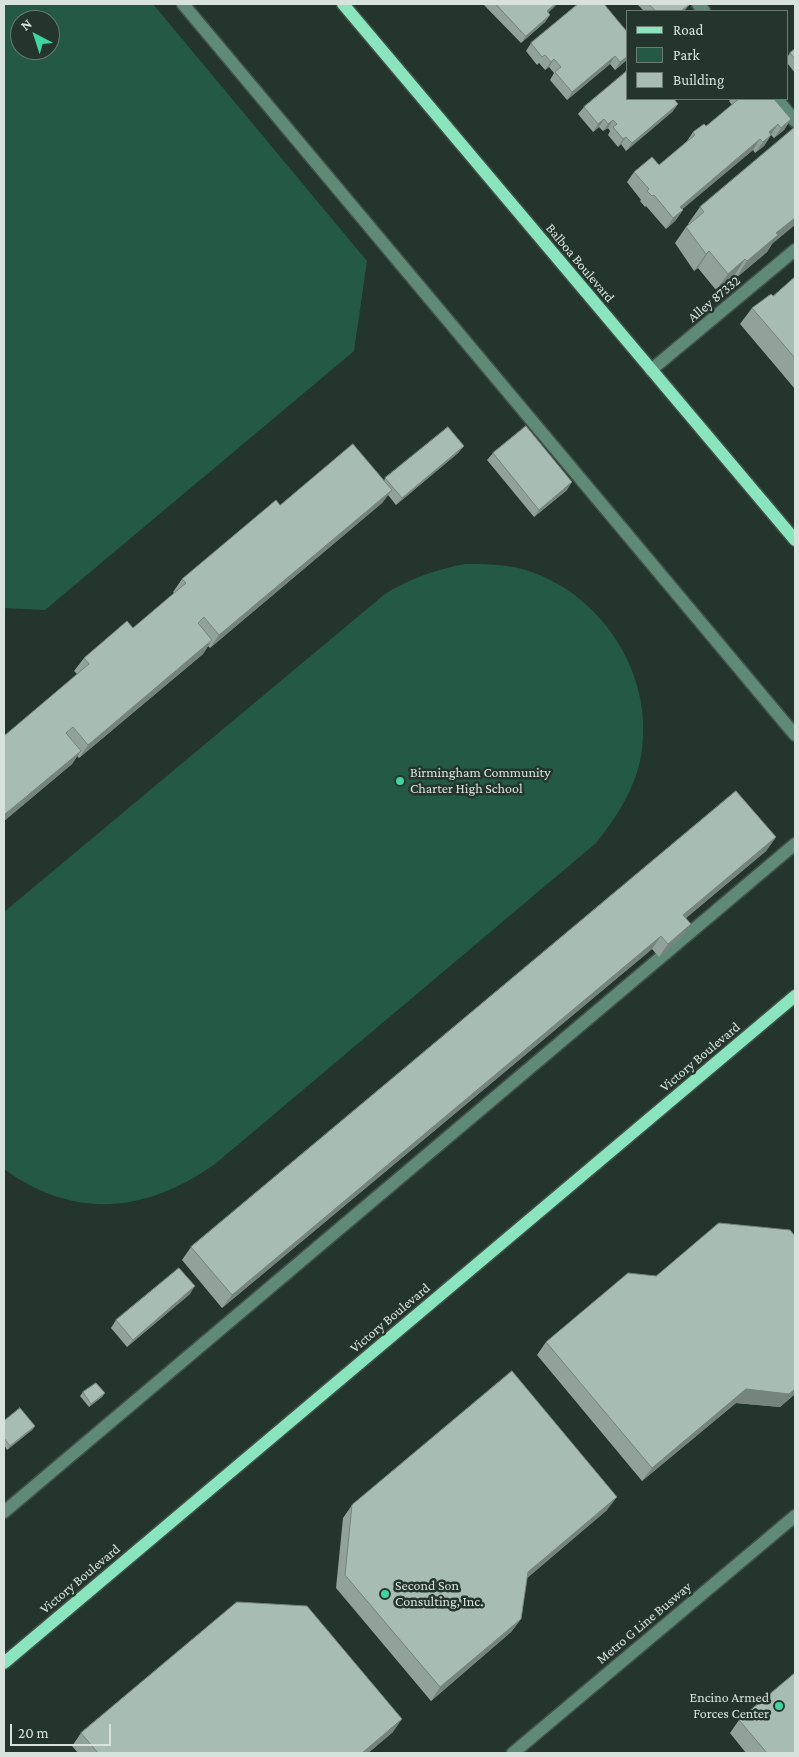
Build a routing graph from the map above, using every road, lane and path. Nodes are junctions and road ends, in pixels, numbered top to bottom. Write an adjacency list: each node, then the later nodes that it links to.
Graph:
1 (183, 4): 8 (lane)
2 (343, 4): 6 (main road, Balboa Boulevard)
3 (778, 100): 4 (lane)
4 (795, 121)
5 (795, 250): 6 (lane, Alley 87332)
6 (651, 370): 7 (main road, Balboa Boulevard)
7 (795, 540)
8 (795, 735)
9 (795, 844): 11 (lane)
10 (795, 996): 13 (main road, Victory Boulevard)
11 (4, 1512)
12 (795, 1516): 14 (lane, Metro G Line Busway)
13 (4, 1663)
14 (513, 1753)

